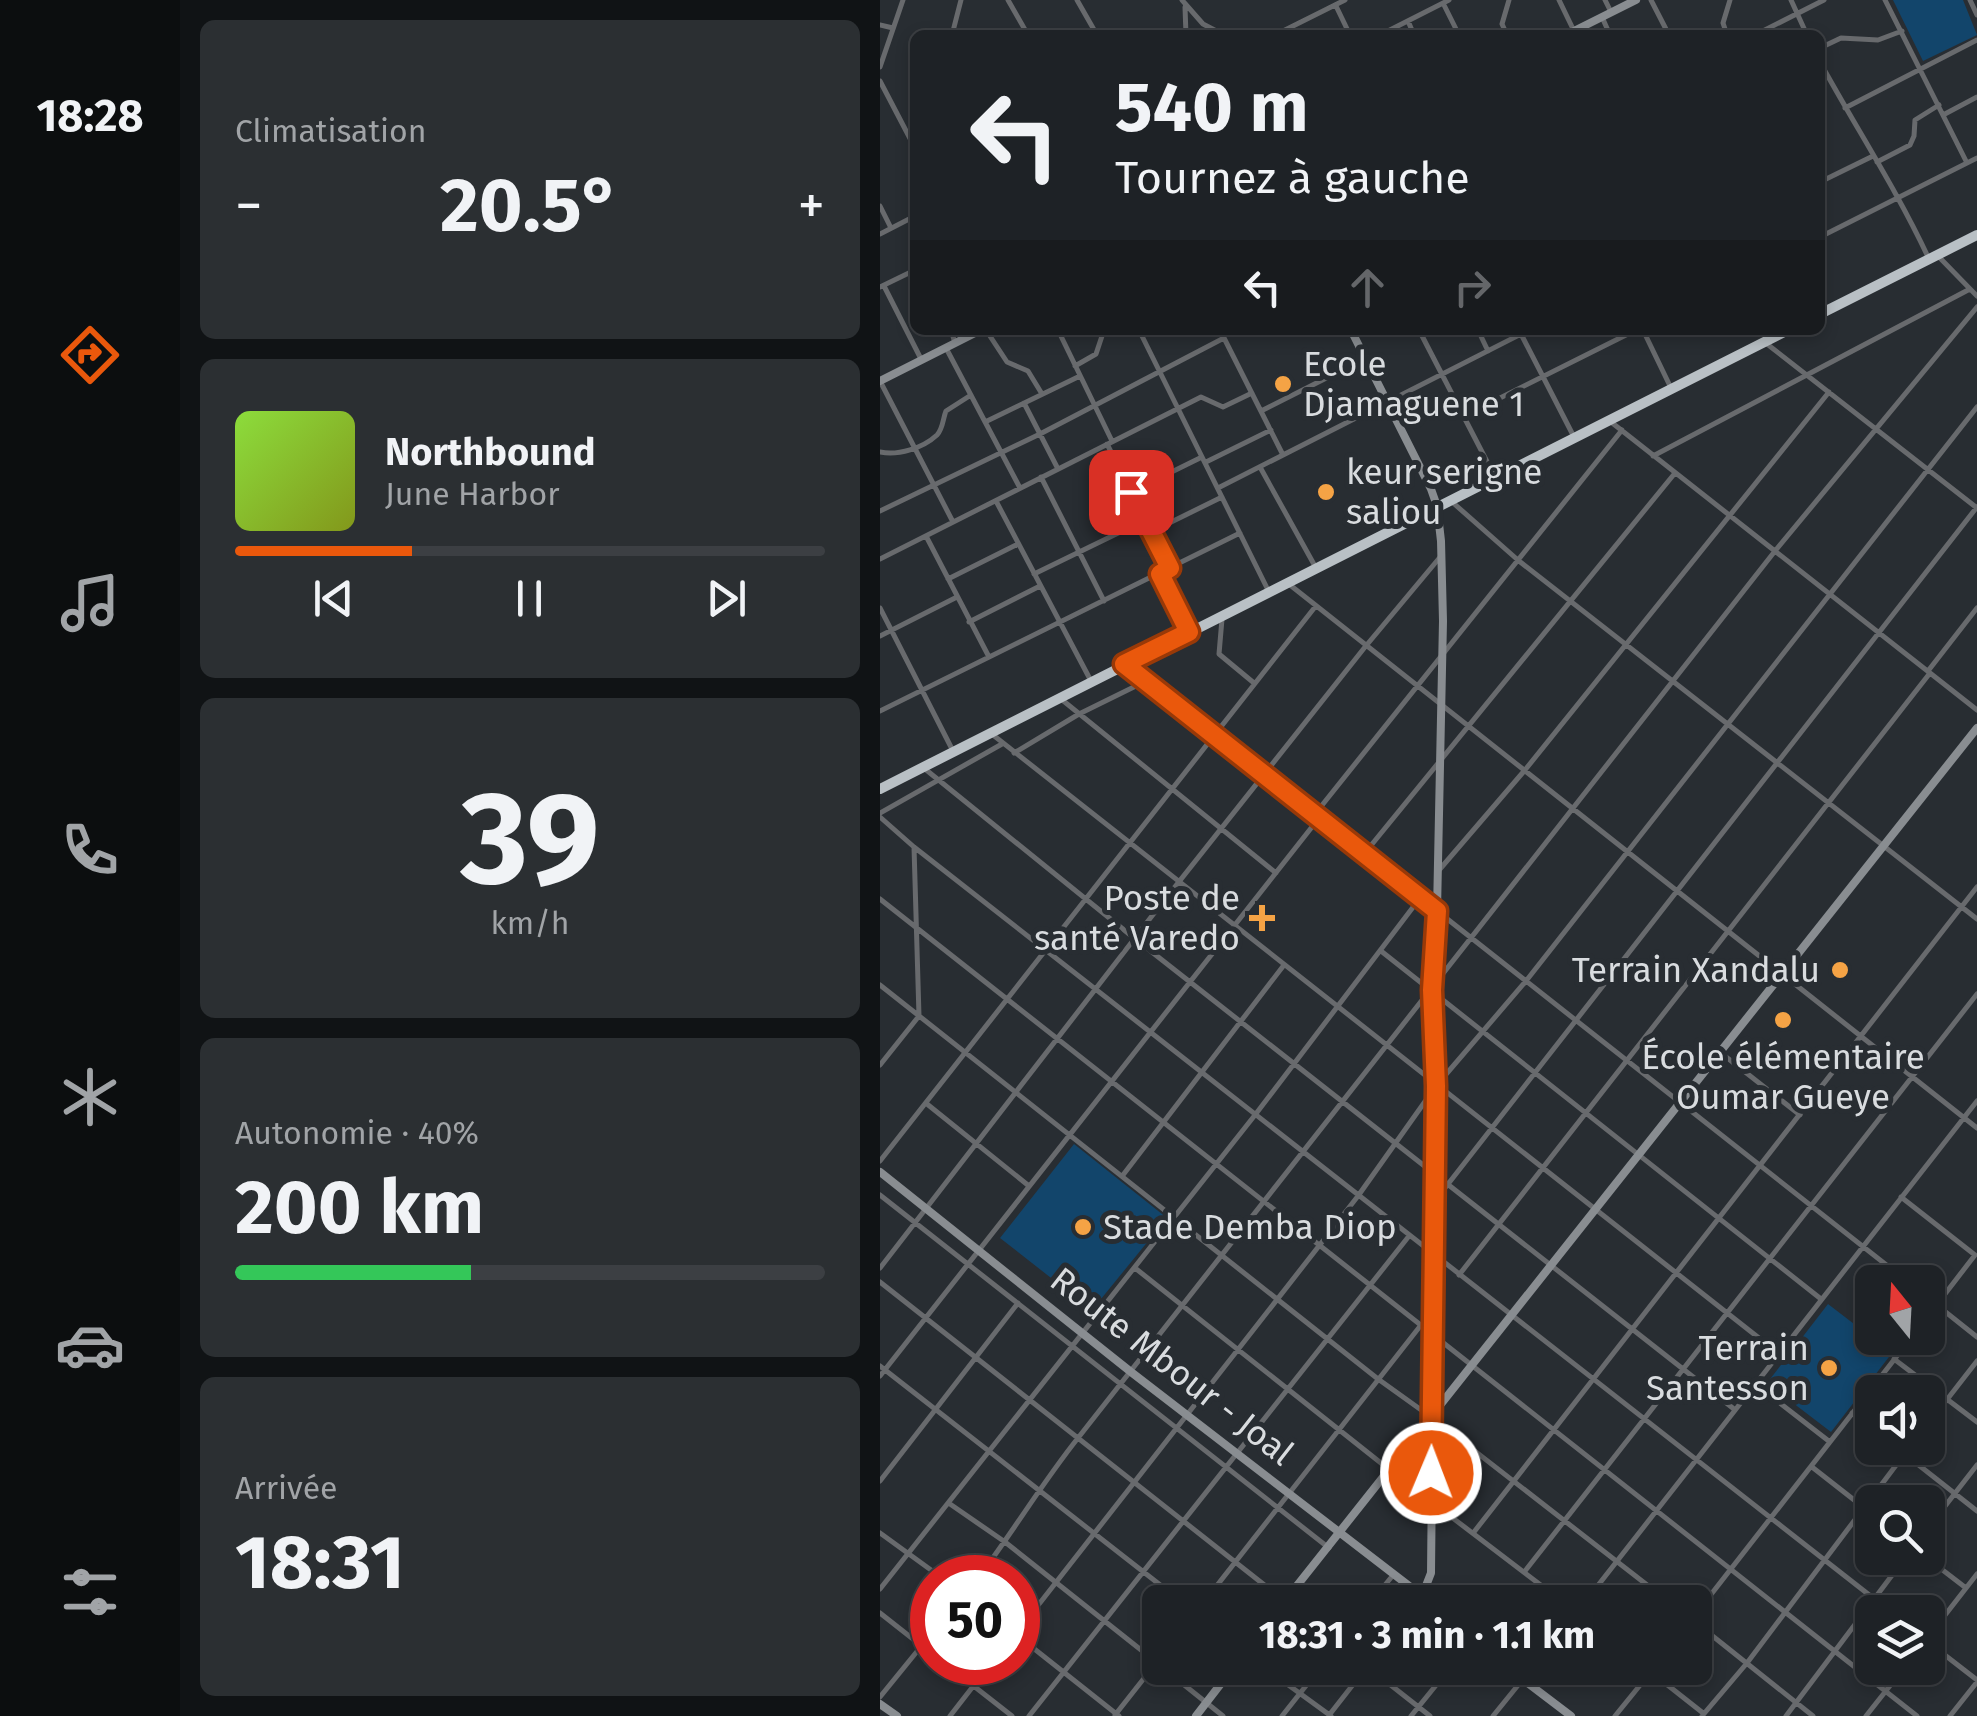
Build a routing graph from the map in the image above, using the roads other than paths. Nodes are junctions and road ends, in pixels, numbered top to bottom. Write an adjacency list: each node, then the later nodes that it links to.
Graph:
1 (903, 0): 26 (street)
2 (961, 0): 27 (street)
3 (1008, 0): 28 (street)
4 (1078, 0): 29 (street)
5 (1324, 0): 20 (street)
6 (1346, 0): 20 (street)
7 (1509, 0): 37 (street)
8 (1559, 0): 38 (street)
9 (1605, 0): 22 (street)
10 (1636, 0): 22 (main road)
11 (1651, 0): 41 (street)
12 (1730, 0): 42 (street)
13 (1791, 0): 21 (street)
14 (1824, 0): 21 (street)
15 (1885, 0): 45 (street)
16 (1970, 0): 23 (street)
17 (1183, 2): 30 (street); 31 (street)
18 (1446, 2): 19 (street); 36 (street)
19 (1434, 4): 24 (street)
20 (1332, 7): 32 (street); 33 (street)
21 (1797, 14): 43 (street); 44 (street)
22 (1607, 15): 39 (main road); 40 (street)
23 (1977, 15)
24 (1408, 21): 34 (street); 35 (street)
25 (880, 25): 26 (street)
26 (893, 28): 48 (street)
27 (953, 30)
28 (1025, 30)
29 (1093, 30)
30 (1186, 30)
31 (1214, 30)
32 (1285, 30)
33 (1347, 30)
34 (1390, 30)
35 (1412, 30)
36 (1457, 30)
37 (1504, 30)
38 (1569, 30)
39 (1576, 30)
40 (1609, 30)
41 (1666, 30)
42 (1725, 30)
43 (1765, 30)
44 (1805, 30)
45 (1902, 31): 47 (street); 49 (street)
46 (1977, 40): 49 (street)
47 (1825, 46)
48 (880, 67)
49 (1921, 70): 53 (street); 54 (street)
50 (1825, 74): 54 (street)
51 (880, 80): 56 (street)
52 (1977, 97): 55 (street)
53 (1939, 106): 55 (street); 58 (street)
54 (1845, 108): 58 (street)
55 (1943, 115): 59 (street)
56 (910, 138)
57 (1977, 158): 59 (street)
58 (1875, 159): 60 (street); 61 (street)
59 (1967, 162): 61 (street)
60 (1825, 180)
61 (1900, 198): 66 (street); 68 (street)
62 (880, 206): 64 (street)
63 (910, 218): 64 (street)
64 (891, 228): 65 (street)
65 (880, 234)
66 (1825, 235)
67 (1977, 235): 68 (highway)
68 (1933, 257): 71 (street); 74 (highway)
69 (910, 272): 70 (street)
70 (882, 286): 95 (street)
71 (1970, 289): 72 (street); 99 (street)
72 (1977, 296)
73 (1977, 307): 119 (street)
74 (1825, 311)
75 (950, 335): 92 (street)
76 (973, 335): 92 (main road)
77 (988, 335): 106 (street)
78 (1060, 335): 96 (street)
79 (1102, 335): 96 (street)
80 (1142, 335): 97 (street)
81 (1222, 335): 90 (street)
82 (1354, 335): 94 (main road)
83 (1422, 335): 98 (street)
84 (1480, 335): 93 (street)
85 (1519, 335): 93 (street)
86 (1522, 335): 101 (street)
87 (1629, 335): 101 (street)
88 (1643, 335): 103 (street)
89 (1778, 335): 91 (highway)
90 (1224, 338): 97 (street); 105 (street)
91 (1764, 342): 99 (street); 103 (highway)
92 (951, 345): 95 (main road); 107 (street)
93 (1488, 351): 98 (street)
94 (1366, 358): 108 (main road); 113 (street)
95 (921, 360): 102 (main road)
96 (1076, 366): 100 (street)
97 (1160, 372): 110 (street); 112 (street)
98 (1443, 374): 108 (street); 114 (street)
99 (1807, 374): 104 (street); 127 (street)
100 (1080, 376): 106 (street); 110 (street)
101 (1542, 376): 114 (street); 121 (street)
102 (880, 381): 123 (street)
103 (1671, 388): 115 (highway)
104 (1829, 392): 119 (street); 145 (street)
105 (1252, 393): 112 (street); 113 (street)
106 (1042, 394): 109 (street)
107 (971, 395): 116 (street); 123 (street)
108 (1387, 401): 126 (street); 142 (main road)
109 (1024, 403): 116 (street); 120 (street)
110 (1094, 405): 120 (street); 122 (street)
111 (1977, 407): 131 (street)
112 (1178, 408): 122 (street); 128 (street)
113 (1262, 412): 117 (street)
114 (1464, 416): 133 (street)
115 (1609, 420): 118 (street); 121 (highway)
116 (985, 422): 125 (street)
117 (1271, 430): 126 (street); 128 (street)
118 (1622, 430): 127 (street); 156 (street)
119 (1875, 430): 131 (street); 153 (street)
120 (1040, 434): 125 (street); 130 (street)
121 (1574, 437): 133 (highway)
122 (1109, 443): 130 (street); 138 (street)
123 (914, 447): 124 (street); 135 (street)
124 (880, 452)
125 (1000, 452): 135 (street); 136 (street)
126 (1283, 455): 129 (street)
127 (1653, 456): 132 (street)
128 (1204, 460): 137 (street); 138 (street)
129 (1260, 467): 137 (street); 158 (street)
130 (1058, 469): 134 (street)
131 (1927, 469): 143 (street); 165 (street)
132 (1675, 473): 145 (street); 168 (street)
133 (1495, 477): 140 (highway)
134 (1041, 478): 136 (street); 152 (street)
135 (934, 485): 144 (street); 147 (street)
136 (1020, 488): 141 (street)
137 (1218, 488): 139 (street)
138 (1131, 492): 146 (street)
139 (1222, 496): 148 (street); 149 (street)
140 (1449, 500): 142 (highway); 156 (street)
141 (996, 501): 147 (street); 151 (street)
142 (1437, 506): 154 (main road); 158 (highway)
143 (1977, 507): 177 (street)
144 (880, 511)
145 (1729, 515): 153 (street); 179 (street)
146 (1146, 520): 148 (street); 152 (street)
147 (953, 522): 150 (street)
148 (1151, 532): 157 (street)
149 (1240, 533): 157 (street); 164 (street)
150 (926, 536): 155 (street); 161 (street)
151 (1018, 544): 159 (street); 161 (street)
152 (1079, 551): 159 (street); 167 (street)
153 (1775, 551): 165 (street); 187 (street)
154 (1442, 555): 180 (street); 181 (main road)
155 (880, 560)
156 (1519, 560): 168 (street); 181 (street)
157 (1170, 568): 160 (street)
158 (1316, 568): 162 (highway)
159 (1034, 574): 163 (street)
160 (1160, 574): 167 (street); 176 (street)
161 (948, 580): 166 (street)
162 (1288, 583): 164 (highway); 169 (street)
163 (1040, 586): 173 (street); 174 (street)
164 (1270, 592): 172 (highway)
165 (1829, 594): 177 (street); 196 (street)
166 (956, 597): 173 (street); 175 (street)
167 (1104, 601): 174 (street)
168 (1572, 602): 179 (street); 197 (street)
169 (1315, 607): 180 (street); 188 (street)
170 (880, 608): 175 (street)
171 (1977, 608): 184 (street)
172 (1222, 616): 176 (highway); 188 (street)
173 (969, 622): 182 (street)
174 (1060, 623): 182 (street); 185 (street)
175 (892, 630): 178 (street); 190 (street)
176 (1189, 632): 183 (highway)
177 (1879, 633): 184 (street); 205 (street)
178 (880, 636)
179 (1624, 643): 187 (street); 207 (street)
180 (1364, 646): 189 (street); 208 (street)
181 (1442, 652): 189 (street); 192 (main road)
182 (989, 658): 190 (street)
183 (1124, 664): 185 (highway); 186 (street)
184 (1929, 672): 193 (street); 212 (street)
185 (1090, 681): 191 (highway)
186 (1146, 681): 195 (street); 200 (street)
187 (1673, 682): 196 (street); 213 (street)
188 (1254, 683): 200 (street)
189 (1416, 686): 192 (street); 215 (street)
190 (922, 690): 194 (street); 202 (street)
191 (1059, 698): 195 (street); 199 (highway)
192 (1441, 705): 197 (street); 204 (main road)
193 (1977, 710)
194 (880, 711)
195 (1079, 714): 203 (street); 211 (street)
196 (1728, 724): 205 (street); 220 (street)
197 (1469, 727): 204 (street); 207 (street)
198 (1977, 728): 218 (main road)
199 (990, 732): 201 (street); 202 (highway)
200 (1213, 735): 208 (street); 211 (street)
201 (1002, 744): 203 (street); 209 (street)
202 (953, 751): 206 (highway)
203 (1014, 753): 217 (street)
204 (1440, 760): 221 (street); 222 (main road)
205 (1777, 763): 212 (street); 226 (street)
206 (924, 767): 209 (street); 210 (highway)
207 (1524, 770): 213 (street); 222 (street)
208 (1266, 775): 215 (street); 216 (street)
209 (940, 781): 214 (street); 227 (street)
210 (880, 788)
211 (1171, 789): 216 (street); 217 (street)
212 (1829, 803): 218 (street); 235 (street)
213 (1573, 809): 220 (street); 237 (street)
214 (880, 815): 219 (street)
215 (1317, 816): 221 (street); 223 (street)
216 (1222, 829): 223 (street); 224 (street)
217 (1128, 843): 224 (street); 227 (street)
218 (1884, 846): 230 (street); 241 (main road)
219 (914, 848): 233 (street); 238 (street)
220 (1628, 852): 226 (street); 243 (street)
221 (1364, 854): 228 (street)
222 (1438, 871): 231 (main road)
223 (1276, 873): 234 (street)
224 (1179, 883): 234 (street); 236 (street)
225 (1977, 887): 230 (street)
226 (1678, 891): 235 (street); 252 (street)
227 (1085, 898): 236 (street); 238 (street)
228 (1420, 898): 231 (street); 239 (street)
229 (880, 899): 233 (street)
230 (1962, 907): 232 (street); 255 (street)
231 (1437, 911): 237 (street); 246 (main road)
232 (1977, 919)
233 (915, 926): 248 (street); 250 (street)
234 (1235, 926): 240 (street); 242 (street)
235 (1728, 932): 241 (street); 260 (street)
236 (1134, 938): 242 (street); 245 (street)
237 (1472, 938): 243 (street); 246 (street)
238 (1046, 950): 245 (street); 248 (street)
239 (1381, 951): 246 (street); 249 (street)
240 (1284, 966): 249 (street); 251 (street)
241 (1783, 974): 255 (street); 259 (main road)
242 (1191, 981): 251 (street); 253 (street)
243 (1526, 982): 252 (street); 254 (street)
244 (880, 984): 250 (street)
245 (1096, 990): 253 (street); 256 (street)
246 (1432, 990): 254 (street); 257 (street); 267 (main road)
247 (1977, 994): 265 (street)
248 (1007, 999): 256 (street); 258 (street)
249 (1336, 1006): 257 (street); 261 (street)
250 (919, 1016): 258 (street); 262 (street)
251 (1242, 1021): 261 (street); 263 (street)
252 (1576, 1021): 260 (street); 264 (street)
253 (1150, 1033): 263 (street); 266 (street)
254 (1482, 1034): 264 (street); 267 (street)
255 (1861, 1036): 265 (street); 275 (street)
256 (1058, 1040): 266 (street); 268 (street)
257 (1386, 1046): 267 (street); 270 (street)
258 (966, 1051): 268 (street); 271 (street)
259 (1721, 1053): 272 (main road); 275 (street)
260 (1627, 1061): 272 (street); 273 (street)
261 (1292, 1062): 270 (street); 274 (street)
262 (880, 1065)
263 (1202, 1072): 274 (street); 277 (street)
264 (1536, 1074): 273 (street); 279 (street)
265 (1912, 1077): 276 (street); 299 (street)
266 (1112, 1082): 277 (street); 280 (street)
267 (1436, 1086): 279 (street); 281 (street); 290 (main road)
268 (1019, 1092): 280 (street); 282 (street)
269 (1977, 1101): 276 (street)
270 (1344, 1102): 281 (street); 283 (street)
271 (927, 1104): 282 (street); 285 (street)
272 (1681, 1104): 284 (main road); 287 (street)
273 (1586, 1114): 284 (street); 288 (street)
274 (1254, 1115): 283 (street); 286 (street)
275 (1800, 1115): 287 (street)
276 (1964, 1118): 278 (street); 296 (street)
277 (1163, 1122): 286 (street); 291 (street)
278 (1977, 1128)
279 (1492, 1129): 288 (street); 292 (street)
280 (1071, 1134): 291 (street); 293 (street)
281 (1398, 1142): 290 (street); 295 (street)
282 (977, 1144): 293 (street); 300 (street)
283 (1303, 1153): 295 (street); 297 (street)
284 (1640, 1156): 301 (main road); 303 (street)
285 (880, 1161)
286 (1216, 1164): 297 (street); 302 (street)
287 (1760, 1166): 299 (street); 303 (street)
288 (1544, 1167): 301 (street); 305 (street)
289 (880, 1172): 300 (main road, Route Mbour - Joal)
290 (1434, 1172): 292 (street); 298 (main road)
291 (1123, 1175): 302 (street)
292 (1449, 1185): 298 (street); 305 (street)
293 (1030, 1186): 309 (street)
294 (880, 1195): 304 (street)
295 (1358, 1196): 306 (street); 307 (street)
296 (1901, 1197): 308 (street); 311 (street)
297 (1265, 1202): 307 (street); 312 (street)
298 (1432, 1204): 310 (main road)
299 (1812, 1206): 308 (street); 313 (street)
300 (927, 1208): 304 (street); 309 (main road, Route Mbour - Joal)
301 (1597, 1210): 316 (main road); 319 (street)
302 (1174, 1218): 312 (street); 318 (street)
303 (1719, 1218): 313 (street); 319 (street)
304 (915, 1223): 314 (street); 317 (street)
305 (1500, 1224): 316 (street); 320 (street)
306 (1409, 1236): 310 (street); 322 (street)
307 (1320, 1246): 322 (street); 325 (street)
308 (1862, 1246): 315 (street); 324 (street)
309 (980, 1249): 314 (street); 334 (main road, Route Mbour - Joal)
310 (1432, 1254): 320 (street); 335 (main road)
311 (1976, 1254): 323 (street)
312 (1222, 1256): 325 (street); 327 (street)
313 (1770, 1259): 324 (street); 329 (street)
314 (968, 1264): 326 (street); 331 (street)
315 (1886, 1265)
316 (1552, 1267): 330 (main road); 333 (street)
317 (880, 1268)
318 (1135, 1268): 327 (street); 334 (street)
319 (1677, 1272): 329 (street); 333 (street)
320 (1460, 1276): 330 (street)
321 (880, 1282): 331 (street)
322 (1370, 1285): 332 (street); 337 (street)
323 (1945, 1294)
324 (1821, 1299): 340 (street)
325 (1278, 1300): 337 (street); 339 (street)
326 (1018, 1303): 338 (street); 342 (street)
327 (1184, 1306): 339 (street); 348 (street)
328 (1945, 1312): 336 (street)
329 (1728, 1313): 340 (street); 346 (street)
330 (1512, 1317): 345 (main road); 350 (street)
331 (925, 1318): 342 (street); 347 (street)
332 (1421, 1325): 335 (street); 349 (street)
333 (1634, 1328): 346 (street); 350 (street)
334 (1084, 1333): 338 (street); 348 (main road, Route Mbour - Joal)
335 (1432, 1334): 345 (street); 362 (main road)
336 (1977, 1337)
337 (1327, 1339): 349 (street); 353 (street)
338 (1073, 1346): 352 (street); 355 (street)
339 (1239, 1350): 353 (street); 360 (street)
340 (1778, 1353): 351 (street)
341 (1897, 1355): 343 (street)
342 (977, 1358): 355 (street); 358 (street)
343 (1894, 1359): 354 (street); 359 (street)
344 (1977, 1361): 354 (street)
345 (1474, 1366): 362 (main road); 367 (street)
346 (1684, 1368): 357 (street); 363 (street)
347 (882, 1370): 358 (street)
348 (1131, 1372): 352 (street); 360 (main road, Route Mbour - Joal)
349 (1378, 1379): 362 (street); 366 (street)
350 (1593, 1380): 363 (street); 367 (street)
351 (1754, 1384): 357 (street); 369 (street)
352 (1121, 1385): 365 (street); 368 (street)
353 (1288, 1389): 366 (street); 371 (street)
354 (1947, 1399): 356 (street); 364 (street)
355 (1030, 1401): 368 (street); 370 (street)
356 (1945, 1402)
357 (1734, 1409): 372 (street)
358 (936, 1410): 370 (street); 381 (street)
359 (1852, 1413): 361 (street); 369 (street)
360 (1188, 1415): 365 (street); 371 (main road, Route Mbour - Joal)
361 (1855, 1415)
362 (1432, 1417): 379 (main road); 380 (street); 388 (main road)
363 (1644, 1420): 372 (street); 378 (street)
364 (1977, 1422)
365 (1176, 1429): 376 (street); 382 (street)
366 (1338, 1430): 379 (street); 385 (street)
367 (1554, 1430): 378 (street); 380 (street)
368 (1078, 1438): 382 (street); 384 (street)
369 (1830, 1442): 377 (street)
370 (989, 1452): 384 (street); 389 (street)
371 (1236, 1454): 376 (street); 385 (main road, Route Mbour - Joal)
372 (1696, 1461): 393 (street); 395 (street)
373 (1895, 1465): 383 (street)
374 (1924, 1465): 386 (street)
375 (1977, 1465): 386 (street)
376 (1227, 1466): 391 (street); 396 (street)
377 (1812, 1467): 387 (street); 395 (street)
378 (1605, 1470): 393 (street); 397 (street)
379 (1391, 1471): 388 (street); 401 (main road)
380 (1513, 1480): 397 (street); 399 (street)
381 (880, 1481)
382 (1133, 1481): 396 (street); 398 (street)
383 (1880, 1485)
384 (1037, 1490): 398 (street); 402 (street)
385 (1289, 1493): 391 (street); 401 (main road, Route Mbour - Joal)
386 (1955, 1493): 390 (street); 392 (street)
387 (1855, 1501)
388 (1431, 1502): 399 (street); 423 (main road)
389 (950, 1504): 402 (street); 404 (street)
390 (1945, 1506)
391 (1278, 1507): 403 (street); 408 (street)
392 (1977, 1510)
393 (1657, 1511): 409 (street); 410 (street)
394 (1855, 1518): 407 (street)
395 (1771, 1520): 407 (street); 410 (street)
396 (1183, 1521): 408 (street); 413 (street)
397 (1564, 1521): 409 (street); 411 (street)
398 (1094, 1531): 413 (street); 416 (street)
399 (1474, 1532): 411 (street)
400 (880, 1533): 404 (street)
401 (1342, 1534): 403 (main road); 414 (main road, Route Mbour - Joal)
402 (1005, 1542): 406 (street); 416 (street)
403 (1329, 1548): 420 (main road)
404 (907, 1553): 405 (street); 428 (street)
405 (910, 1555)
406 (995, 1555)
407 (1824, 1560): 429 (street); 432 (street)
408 (1235, 1562): 418 (street); 419 (street)
409 (1617, 1562): 425 (street); 426 (street)
410 (1731, 1570): 430 (street); 432 (street)
411 (1525, 1571): 424 (street)
412 (1945, 1572): 427 (street)
413 (1145, 1573): 417 (street); 435 (street)
414 (1394, 1574): 421 (street); 422 (main road, Route Mbour - Joal)
415 (1977, 1574): 427 (street)
416 (1055, 1583): 431 (street); 435 (street)
417 (1160, 1585)
418 (1217, 1585)
419 (1264, 1585)
420 (1299, 1585)
421 (1385, 1585)
422 (1405, 1585)
423 (1426, 1585)
424 (1542, 1585)
425 (1599, 1585)
426 (1647, 1585)
427 (1966, 1588): 434 (street)
428 (880, 1589)
429 (1869, 1595)
430 (1712, 1596)
431 (1040, 1604)
432 (1785, 1611): 440 (street); 444 (street)
433 (880, 1612): 438 (street)
434 (1945, 1616)
435 (1105, 1622): 439 (street); 445 (street)
436 (1855, 1627): 440 (street)
437 (1712, 1634): 444 (street)
438 (910, 1636)
439 (1142, 1650)
440 (1836, 1652): 461 (street); 465 (street)
441 (1040, 1653): 445 (street)
442 (1945, 1654): 446 (street)
443 (910, 1661): 463 (street)
444 (1746, 1663): 465 (street); 469 (street)
445 (1064, 1673): 467 (street); 473 (street)
446 (1977, 1681): 486 (street)
447 (1142, 1685): 467 (street)
448 (1185, 1685): 464 (street)
449 (1220, 1685): 464 (main road)
450 (1290, 1685): 462 (street)
451 (1307, 1685): 462 (street)
452 (1353, 1685): 468 (street)
453 (1389, 1685): 466 (street)
454 (1436, 1685): 466 (street)
455 (1518, 1685): 479 (street)
456 (1531, 1685): 480 (main road)
457 (1640, 1685): 481 (street)
458 (1669, 1685): 469 (street)
459 (1891, 1685): 461 (street)
460 (972, 1686): 471 (street); 472 (street)
461 (1886, 1691): 484 (street); 485 (street)
462 (1301, 1692): 468 (street); 476 (street)
463 (880, 1700): 470 (main road)
464 (1206, 1703): 474 (main road); 475 (street)
465 (1796, 1703): 482 (street); 483 (street)
466 (1418, 1707): 477 (street); 478 (street)
467 (1117, 1715)
468 (1329, 1715)
469 (1704, 1715)
470 (897, 1716)
471 (950, 1716)
472 (1012, 1716)
473 (1029, 1716)
474 (1196, 1716)
475 (1222, 1716)
476 (1282, 1716)
477 (1411, 1716)
478 (1430, 1716)
479 (1494, 1716)
480 (1571, 1716)
481 (1614, 1716)
482 (1786, 1716)
483 (1813, 1716)
484 (1866, 1716)
485 (1917, 1716)
486 (1950, 1716)

